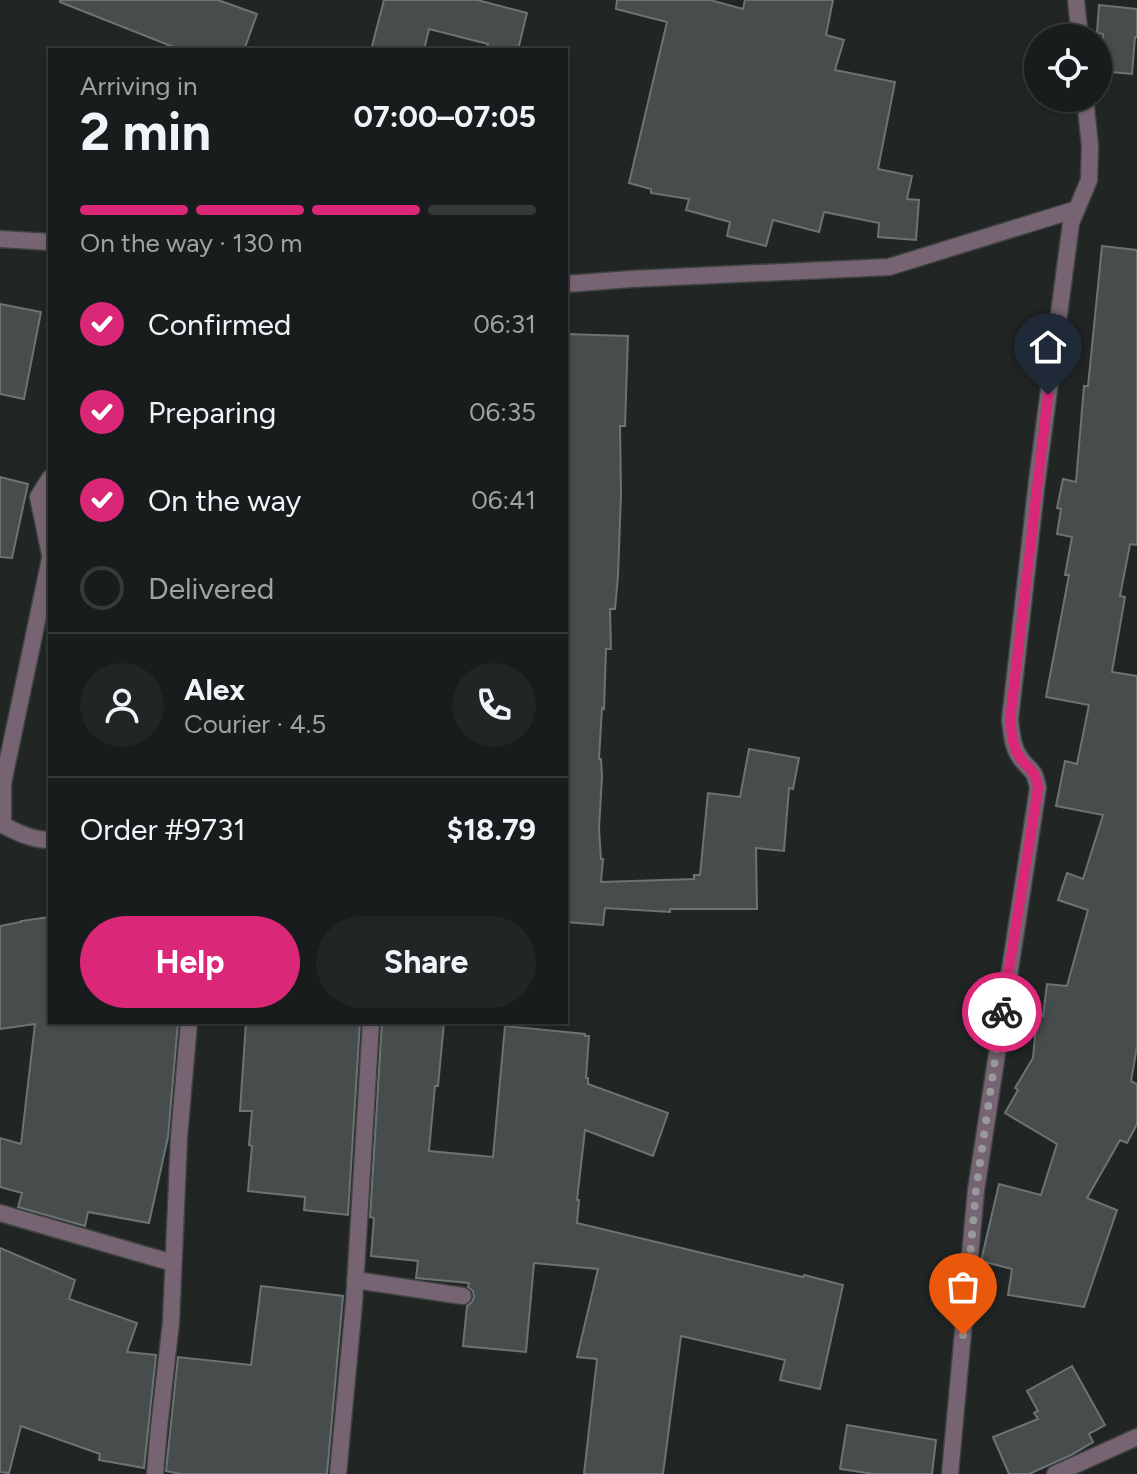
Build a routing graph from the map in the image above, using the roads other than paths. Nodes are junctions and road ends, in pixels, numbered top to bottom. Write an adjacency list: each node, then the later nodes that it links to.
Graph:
1 (1076, 0): 2 (street)
2 (1079, 24)
3 (1086, 112): 4 (street)
4 (1077, 209): 7 (street); 21 (street)
5 (0, 239): 6 (street)
6 (48, 242)
7 (568, 284)
8 (48, 481): 9 (street)
9 (48, 546)
10 (48, 566): 11 (street)
11 (48, 840)
12 (189, 1024): 15 (street)
13 (371, 1024): 16 (street)
14 (0, 1213): 15 (street)
15 (173, 1263): 19 (street)
16 (355, 1280): 17 (street); 20 (street)
17 (463, 1296)
18 (1137, 1437): 22 (street)
19 (155, 1474)
20 (338, 1474)
21 (950, 1474)
22 (1055, 1474)

